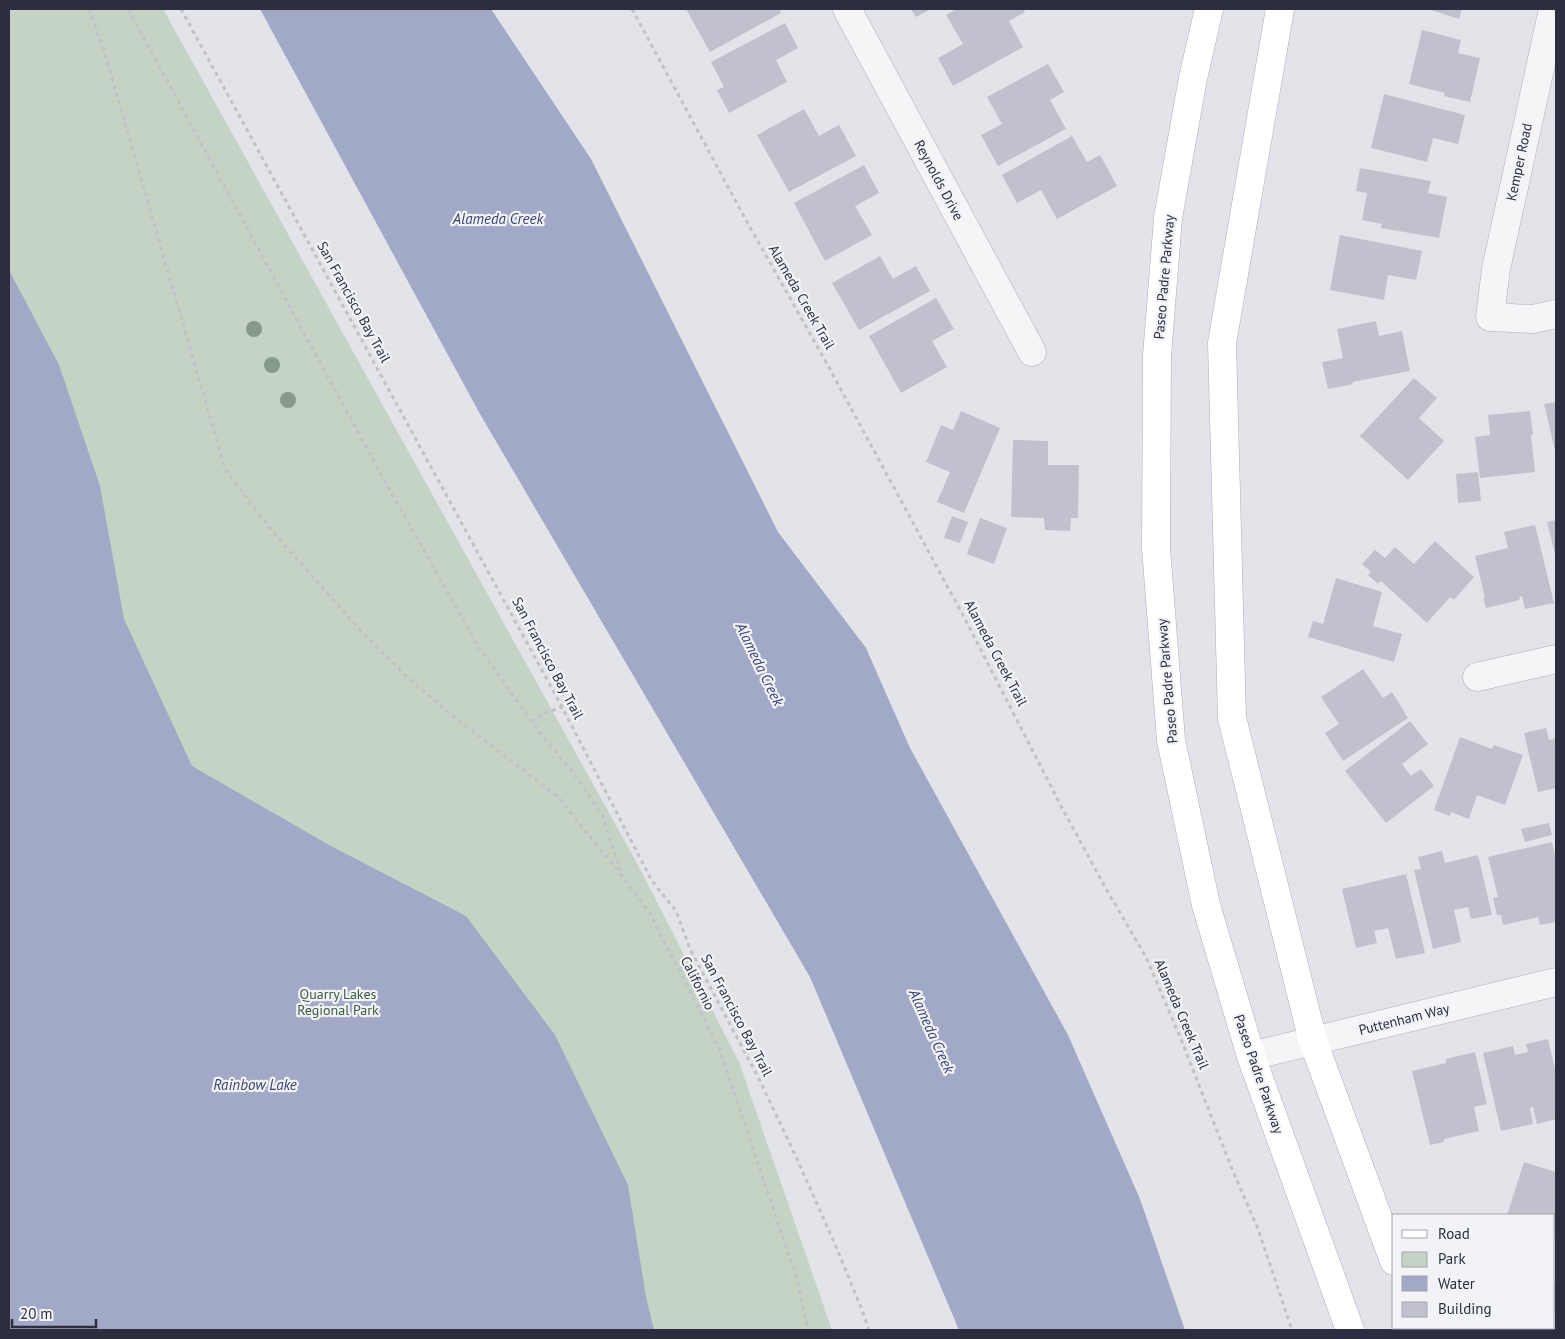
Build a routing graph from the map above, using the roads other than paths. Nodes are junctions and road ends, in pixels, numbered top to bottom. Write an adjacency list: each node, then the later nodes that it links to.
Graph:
1 (847, 9): 6 (street, Reynolds Drive)
2 (1209, 9): 11 (main road, Paseo Padre Parkway)
3 (1280, 9): 10 (main road)
4 (1553, 9): 5 (street, Kemper Road)
5 (1556, 314)
6 (1032, 352)
7 (1556, 659): 8 (street)
8 (1477, 677)
9 (1556, 982): 10 (street, Puttenham Way)
10 (1313, 1041): 11 (street, Puttenham Way); 12 (main road)
11 (1251, 1056): 13 (main road, Paseo Padre Parkway)
12 (1392, 1256)
13 (1350, 1330)

